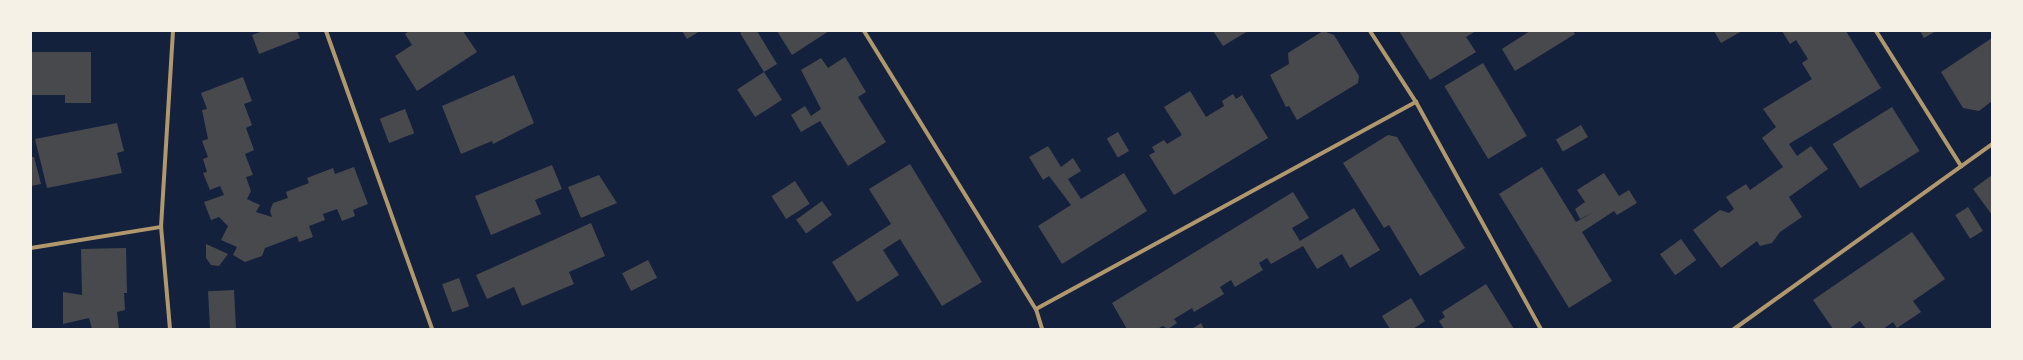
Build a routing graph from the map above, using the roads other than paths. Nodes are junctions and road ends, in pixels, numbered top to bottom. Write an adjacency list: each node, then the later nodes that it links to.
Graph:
1 (173, 31): 9 (street)
2 (326, 31): 13 (street)
3 (864, 31): 11 (street)
4 (1370, 31): 6 (street)
5 (1876, 31): 8 (street)
6 (1416, 102): 11 (street); 15 (street)
7 (1992, 144): 8 (street)
8 (1960, 166): 16 (street)
9 (161, 227): 10 (street); 12 (street)
10 (31, 248)
11 (1036, 309): 14 (street)
12 (170, 329)
13 (432, 329)
14 (1042, 329)
15 (1540, 329)
16 (1734, 329)

